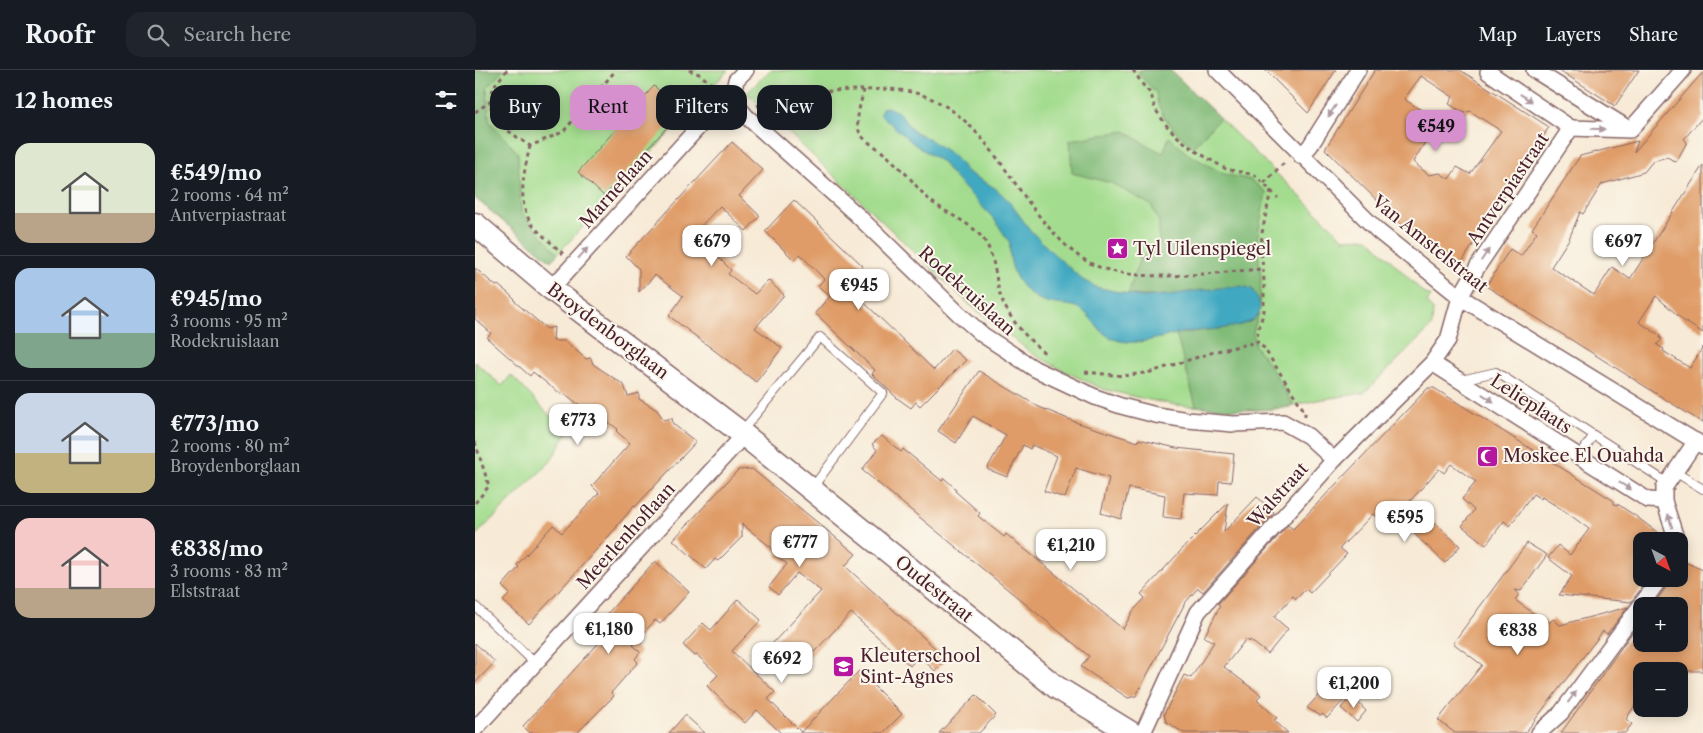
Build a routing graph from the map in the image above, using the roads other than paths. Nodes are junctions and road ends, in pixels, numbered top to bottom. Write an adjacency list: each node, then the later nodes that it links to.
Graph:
1 (746, 70): 7 (street)
2 (1217, 70): 12 (street, Van Amstelstraat)
3 (1358, 70): 12 (street, one-way to 12)
4 (1489, 70): 9 (street, Antverpiastraat, one-way to 9)
5 (1534, 70): 11 (street)
6 (1683, 70): 11 (street)
7 (735, 85)
8 (747, 117): 22 (street, Rodekruislaan)
9 (1571, 128): 11 (street, Antverpiastraat, one-way to 11); 15 (street, Antverpiastraat, one-way to 9)
10 (696, 130): 14 (street, Marneflaan, one-way to 10)
11 (1630, 130)
12 (1299, 153): 15 (street, Van Amstelstraat)
13 (475, 224): 14 (street, Broydenborglaan)
14 (549, 287): 18 (street, Broydenborglaan)
15 (1460, 297): 16 (street, Walstraat); 20 (street, Van Amstelstraat)
16 (1432, 363): 17 (street, Lelieplaats); 22 (street, Walstraat)
17 (1461, 380): 19 (lane); 21 (street, Lelieplaats, one-way to 21)
18 (743, 433): 24 (street, Oudestraat); 24 (lane); 30 (street, Meerlenhoflaan)
19 (1593, 436): 21 (lane); 23 (lane)
20 (1699, 444): 23 (street)
21 (1578, 457): 26 (street, Lelieplaats, one-way to 26)
22 (1334, 460): 33 (street, Walstraat)
23 (1672, 477): 25 (lane); 26 (street)
24 (811, 489): 32 (street, Oudestraat)
25 (1703, 490)
26 (1664, 500): 27 (street, one-way to 26)
27 (1674, 532)
28 (1653, 588): 34 (street, one-way to 28)
29 (475, 606): 30 (lane)
30 (535, 664): 31 (street, Meerlenhoflaan)
31 (475, 729)
32 (1131, 733)
33 (1143, 733)
34 (1539, 733)

